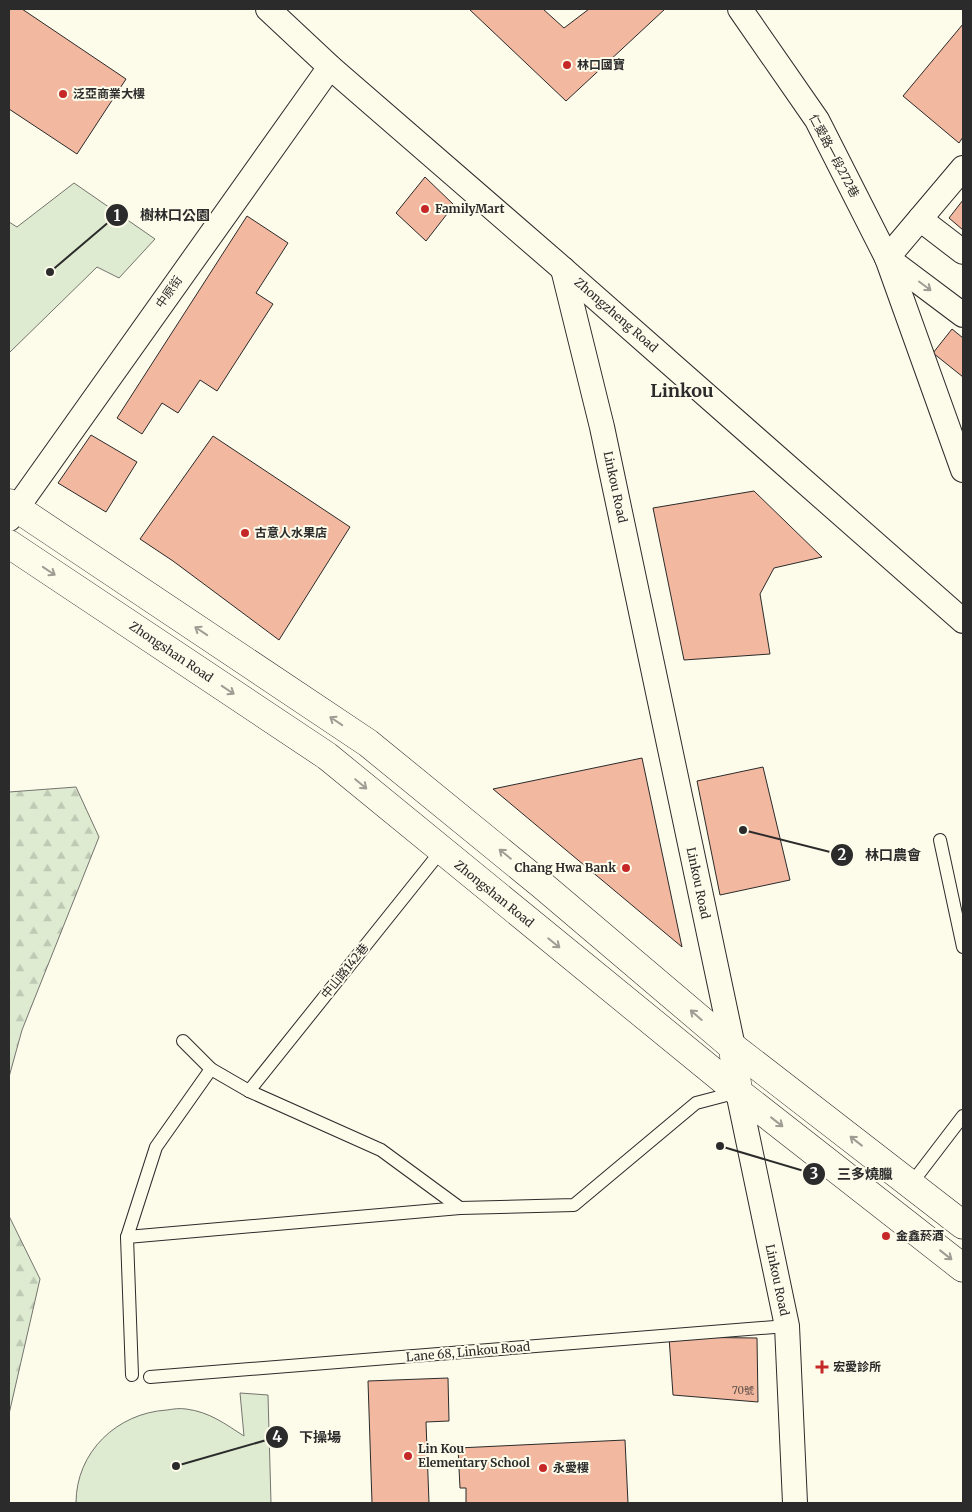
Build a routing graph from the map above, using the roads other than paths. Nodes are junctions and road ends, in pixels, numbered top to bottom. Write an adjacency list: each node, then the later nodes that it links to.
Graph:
1 (268, 9): 3 (street, Zhongzheng Road)
2 (740, 9): 7 (street, 仁愛路一段272巷)
3 (330, 67): 8 (street, Zhongzheng Road); 11 (street, 中原街)
4 (963, 168): 5 (street)
5 (920, 219): 6 (street); 7 (street)
6 (963, 252)
7 (887, 258): 9 (street, one-way to 9); 10 (street, 仁愛路一段272巷)
8 (563, 269): 13 (street, Zhongzheng Road); 18 (street, Linkou Road)
9 (963, 315)
10 (963, 470)
11 (11, 510): 18 (main road, one-way to 11)
12 (9, 544): 15 (main road, Zhongshan Road, one-way to 15)
13 (963, 621)
14 (940, 840): 16 (lane)
15 (441, 851): 20 (lane, 中山路142巷); 21 (main road, Zhongshan Road, one-way to 21)
16 (963, 947)
17 (183, 1040): 19 (lane)
18 (733, 1047): 21 (main road, Linkou Road); 23 (main road, one-way to 18)
19 (211, 1069): 20 (lane); 26 (lane)
20 (248, 1091): 24 (lane)
21 (738, 1092): 24 (lane); 27 (main road, Zhongshan Road, one-way to 27); 28 (street, Linkou Road)
22 (963, 1116): 23 (lane)
23 (910, 1184): 25 (main road)
24 (460, 1208): 26 (lane)
25 (963, 1225)
26 (127, 1237): 29 (lane)
27 (963, 1268)
28 (787, 1326): 30 (lane, Lane 68, Linkou Road); 31 (street, Linkou Road)
29 (132, 1375)
30 (150, 1377)
31 (795, 1503)

